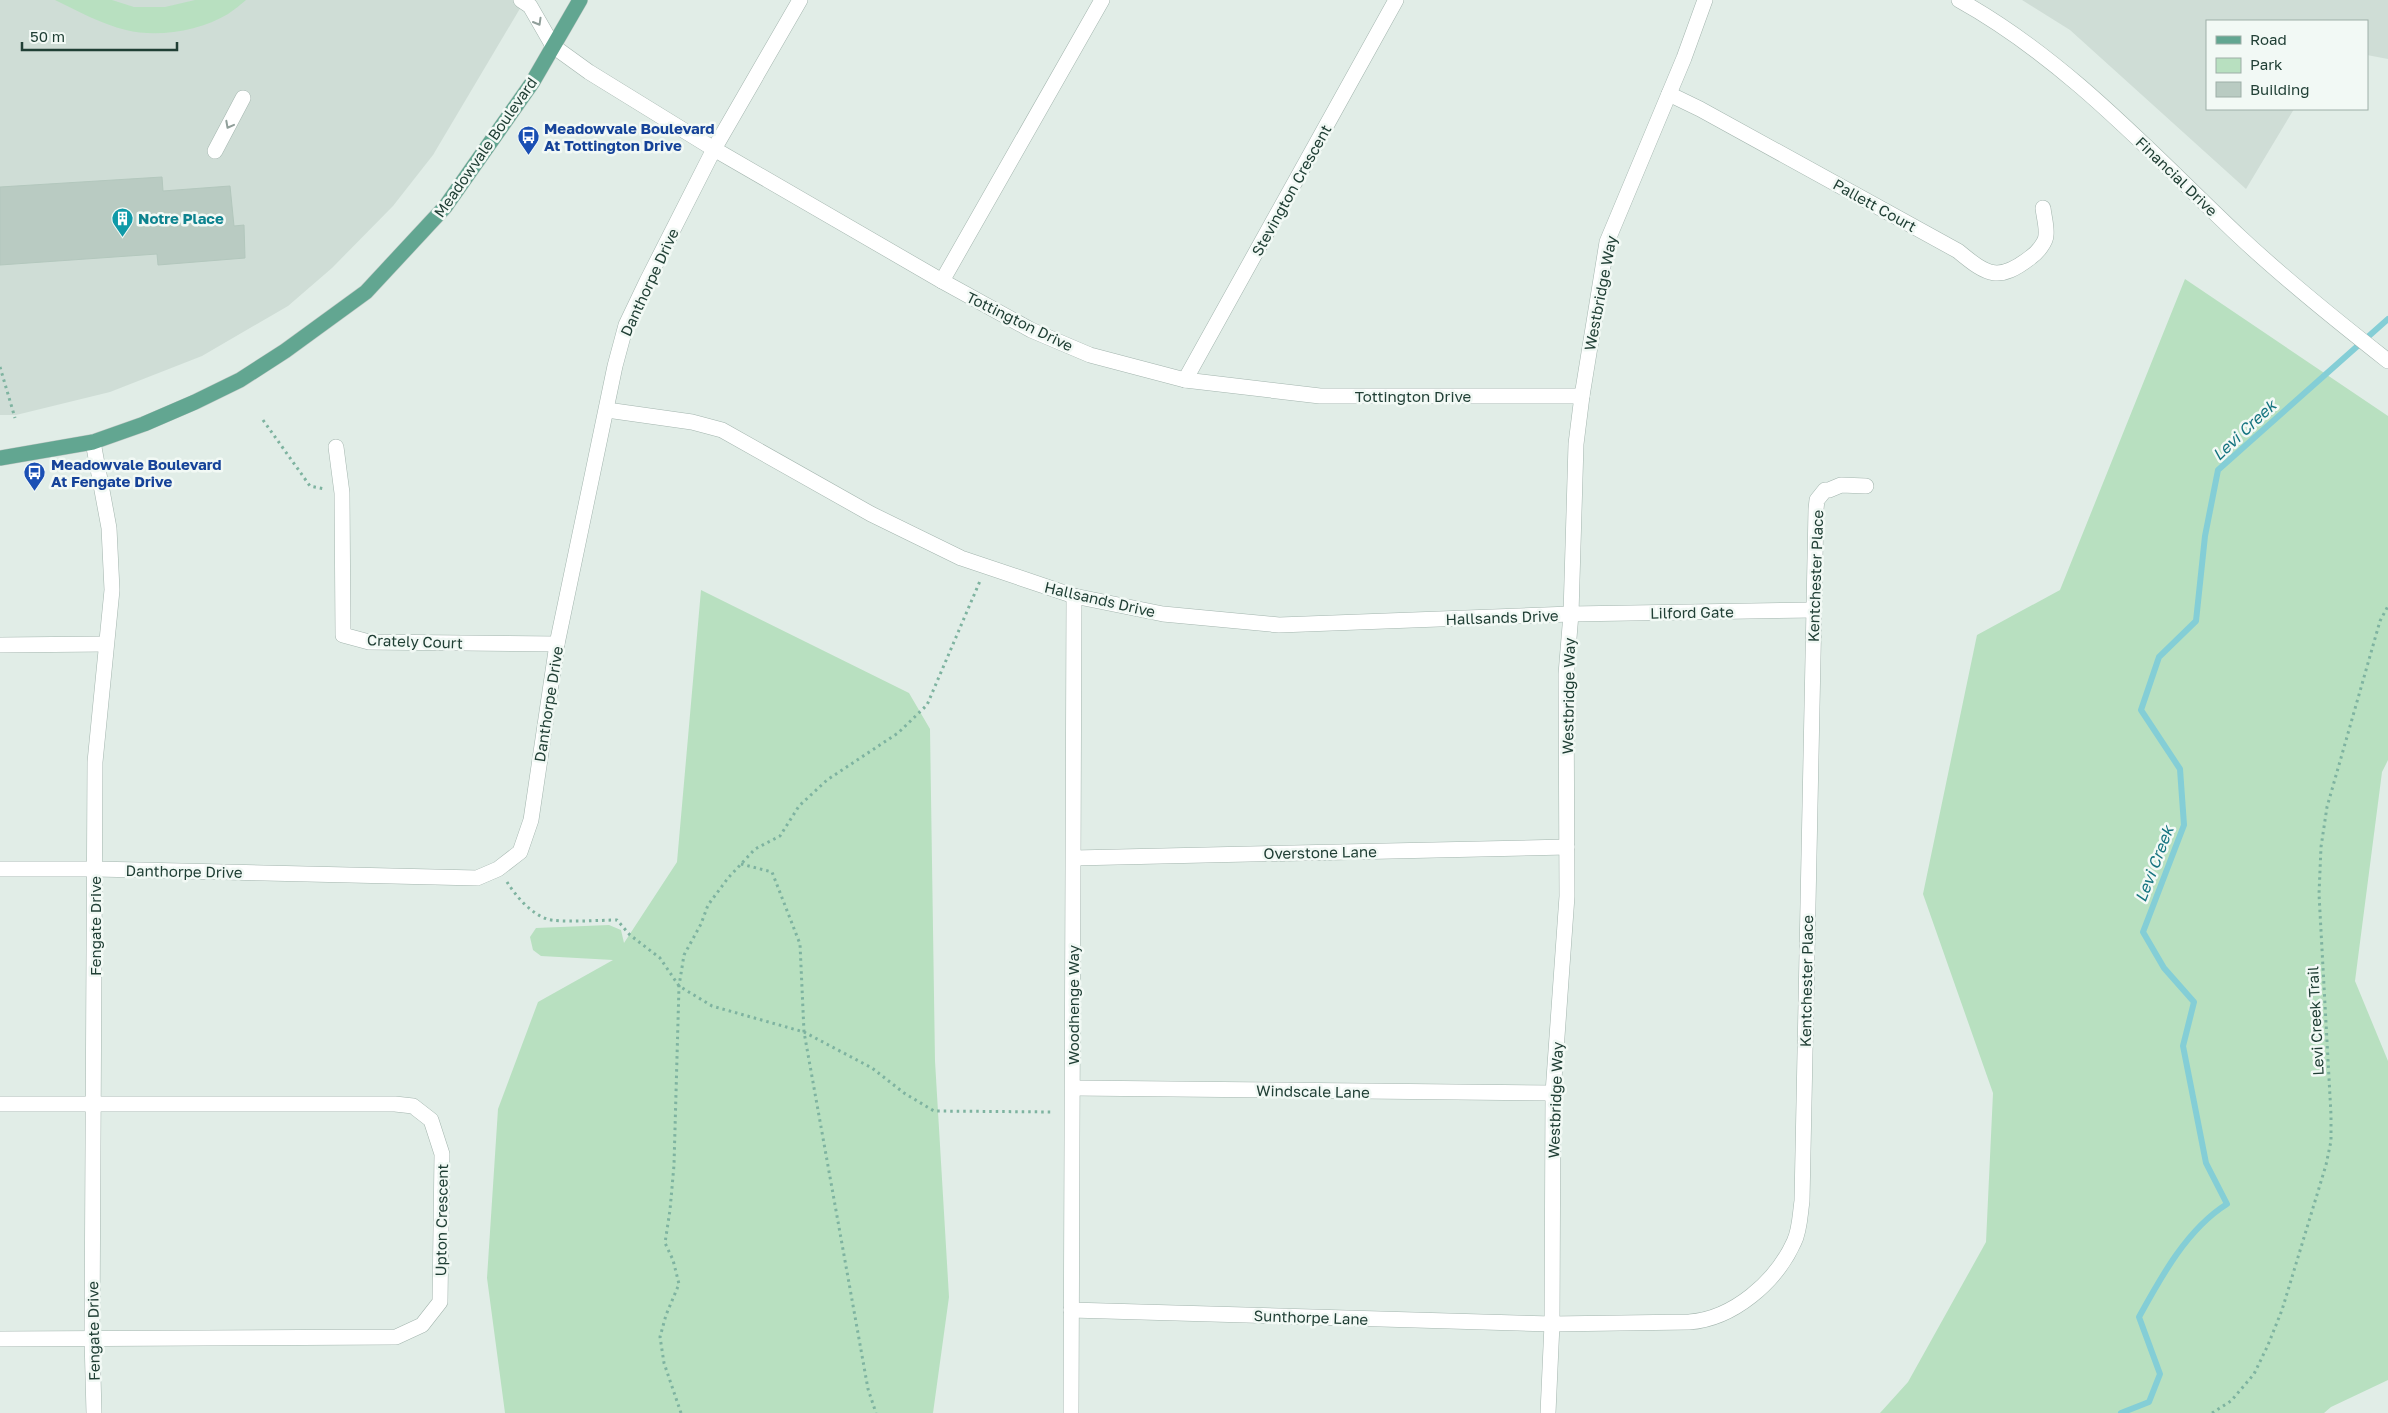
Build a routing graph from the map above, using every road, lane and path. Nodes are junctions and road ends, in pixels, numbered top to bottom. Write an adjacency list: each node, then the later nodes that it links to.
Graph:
1 (521, 0): 8 (street, one-way to 8)
2 (580, 0): 8 (main road, Meadowvale Boulevard)
3 (800, 0): 11 (street, Danthorpe Drive)
4 (1102, 0): 14 (street)
5 (1396, 0): 17 (street, Stevington Crescent)
6 (1705, 0): 9 (street, Westbridge Way)
7 (1960, 0): 15 (street, Financial Drive)
8 (553, 46): 11 (street, Tottington Drive); 22 (main road, Meadowvale Boulevard)
9 (1669, 94): 13 (street, Pallett Court); 18 (street, Westbridge Way)
10 (243, 98): 12 (street, one-way to 12)
11 (714, 149): 14 (street, Tottington Drive); 19 (street, Danthorpe Drive)
12 (215, 151)
13 (2043, 208)
14 (942, 281): 17 (street, Tottington Drive)
15 (2388, 361)
16 (0, 367): 20 (path)
17 (1185, 380): 18 (street, Tottington Drive)
18 (1582, 396): 31 (street, Westbridge Way)
19 (607, 410): 27 (street, Hallsands Drive); 33 (street, Danthorpe Drive)
20 (15, 418)
21 (263, 420): 26 (path)
22 (93, 442): 24 (main road, Meadowvale Boulevard); 32 (street, Fengate Drive)
23 (336, 447): 26 (street, Crately Court)
24 (0, 458)
25 (1866, 486): 30 (street, Kentchester Place)
26 (342, 493): 33 (street, Crately Court)
27 (985, 567): 28 (street, Hallsands Drive); 37 (path)
28 (1074, 596): 31 (street, Hallsands Drive); 36 (street, Woodhenge Way)
29 (2388, 606): 57 (path, Levi Creek Trail)
30 (1813, 610): 31 (street, Lilford Gate); 49 (street, Kentchester Place)
31 (1571, 614): 35 (street, Westbridge Way)
32 (106, 644): 34 (street); 38 (street, Fengate Drive)
33 (556, 644): 40 (street, Danthorpe Drive)
34 (0, 645)
35 (1567, 847): 36 (street, Overstone Lane); 44 (street, Westbridge Way)
36 (1074, 858): 43 (street, Woodhenge Way)
37 (741, 864): 41 (path); 42 (path)
38 (96, 868): 39 (street, Danthorpe Drive); 40 (street, Danthorpe Drive); 46 (street, Fengate Drive)
39 (0, 869)
40 (498, 869): 41 (path)
41 (679, 986): 42 (path); 53 (path)
42 (804, 1032): 47 (path); 54 (path)
43 (1073, 1088): 44 (street, Windscale Lane); 47 (street, Woodhenge Way)
44 (1553, 1093): 49 (street, Westbridge Way)
45 (0, 1104): 46 (street, Upton Crescent)
46 (94, 1104): 50 (street, Fengate Drive); 50 (street, Upton Crescent)
47 (1072, 1112): 48 (street, Woodhenge Way)
48 (1071, 1310): 49 (street, Sunthorpe Lane); 55 (street, Woodhenge Way)
49 (1552, 1324): 56 (street, Westbridge Way)
50 (92, 1338): 51 (street, Upton Crescent); 52 (street, Fengate Drive)
51 (0, 1339)
52 (94, 1413)
53 (680, 1413)
54 (876, 1413)
55 (1071, 1413)
56 (1548, 1413)
57 (2212, 1413)

